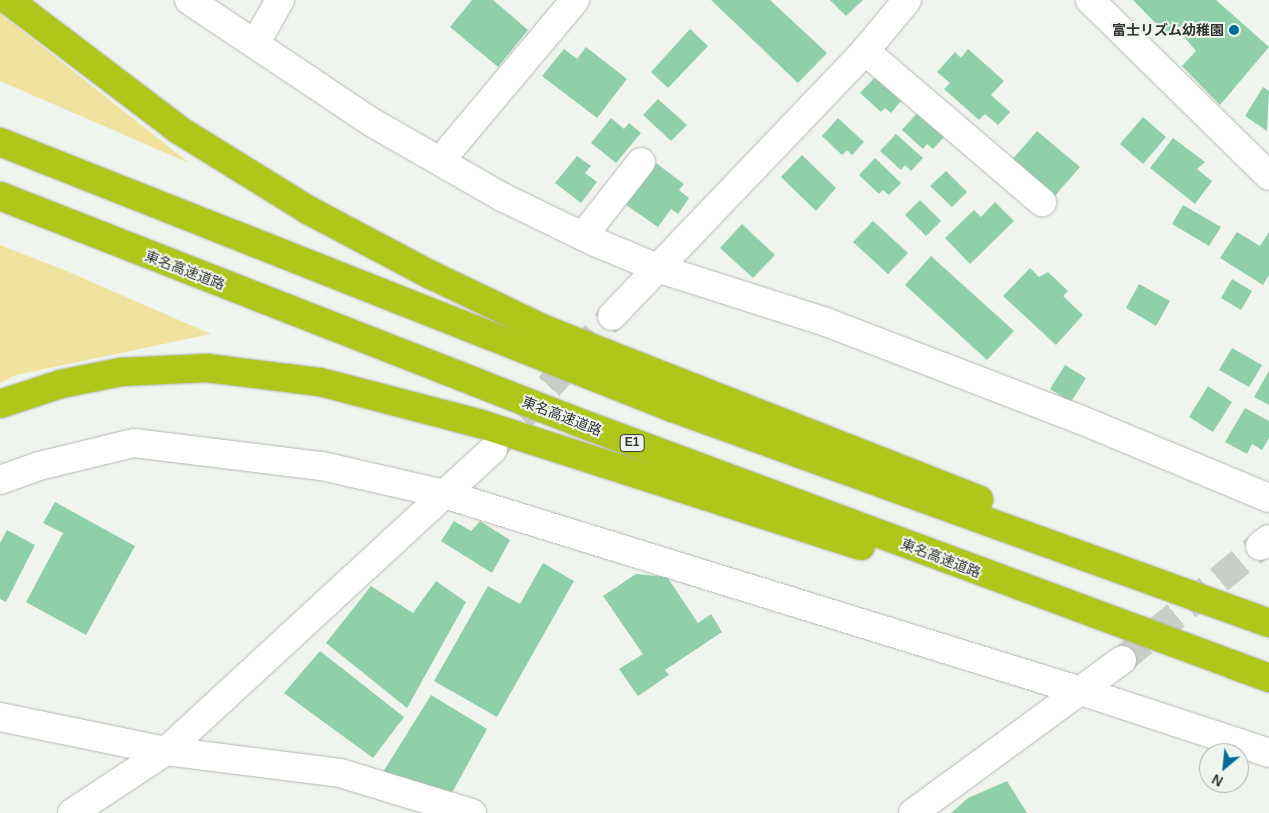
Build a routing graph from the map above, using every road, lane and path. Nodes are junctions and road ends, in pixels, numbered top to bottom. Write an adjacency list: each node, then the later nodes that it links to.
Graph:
1 (8, 0): 23 (highway)
2 (190, 0): 7 (street)
3 (280, 0): 7 (street)
4 (575, 0): 10 (street)
5 (907, 0): 8 (street)
6 (1090, 0): 12 (street)
7 (255, 44): 10 (street)
8 (865, 51): 14 (street); 16 (street)
9 (0, 142): 23 (highway)
10 (440, 161): 15 (street)
11 (641, 162): 15 (street)
12 (1269, 176)
13 (0, 196): 24 (highway, 東名高速道路 / E1)
14 (1042, 202)
15 (583, 236): 16 (street)
16 (660, 270): 17 (street); 22 (street)
17 (612, 316)
18 (0, 404): 24 (highway)
19 (494, 449): 21 (street)
20 (0, 480): 21 (street)
21 (444, 494): 28 (street); 30 (street)
22 (1269, 498)
23 (1186, 593): 25 (highway)
24 (1050, 599): 27 (highway, 東名高速道路 / E1)
25 (1269, 623)
26 (1122, 660): 28 (street)
27 (1269, 678)
28 (1084, 692): 31 (street); 34 (street)
29 (0, 717): 30 (street)
30 (166, 751): 32 (street); 33 (street)
31 (1269, 753)
32 (72, 813)
33 (472, 813)
34 (913, 813)

